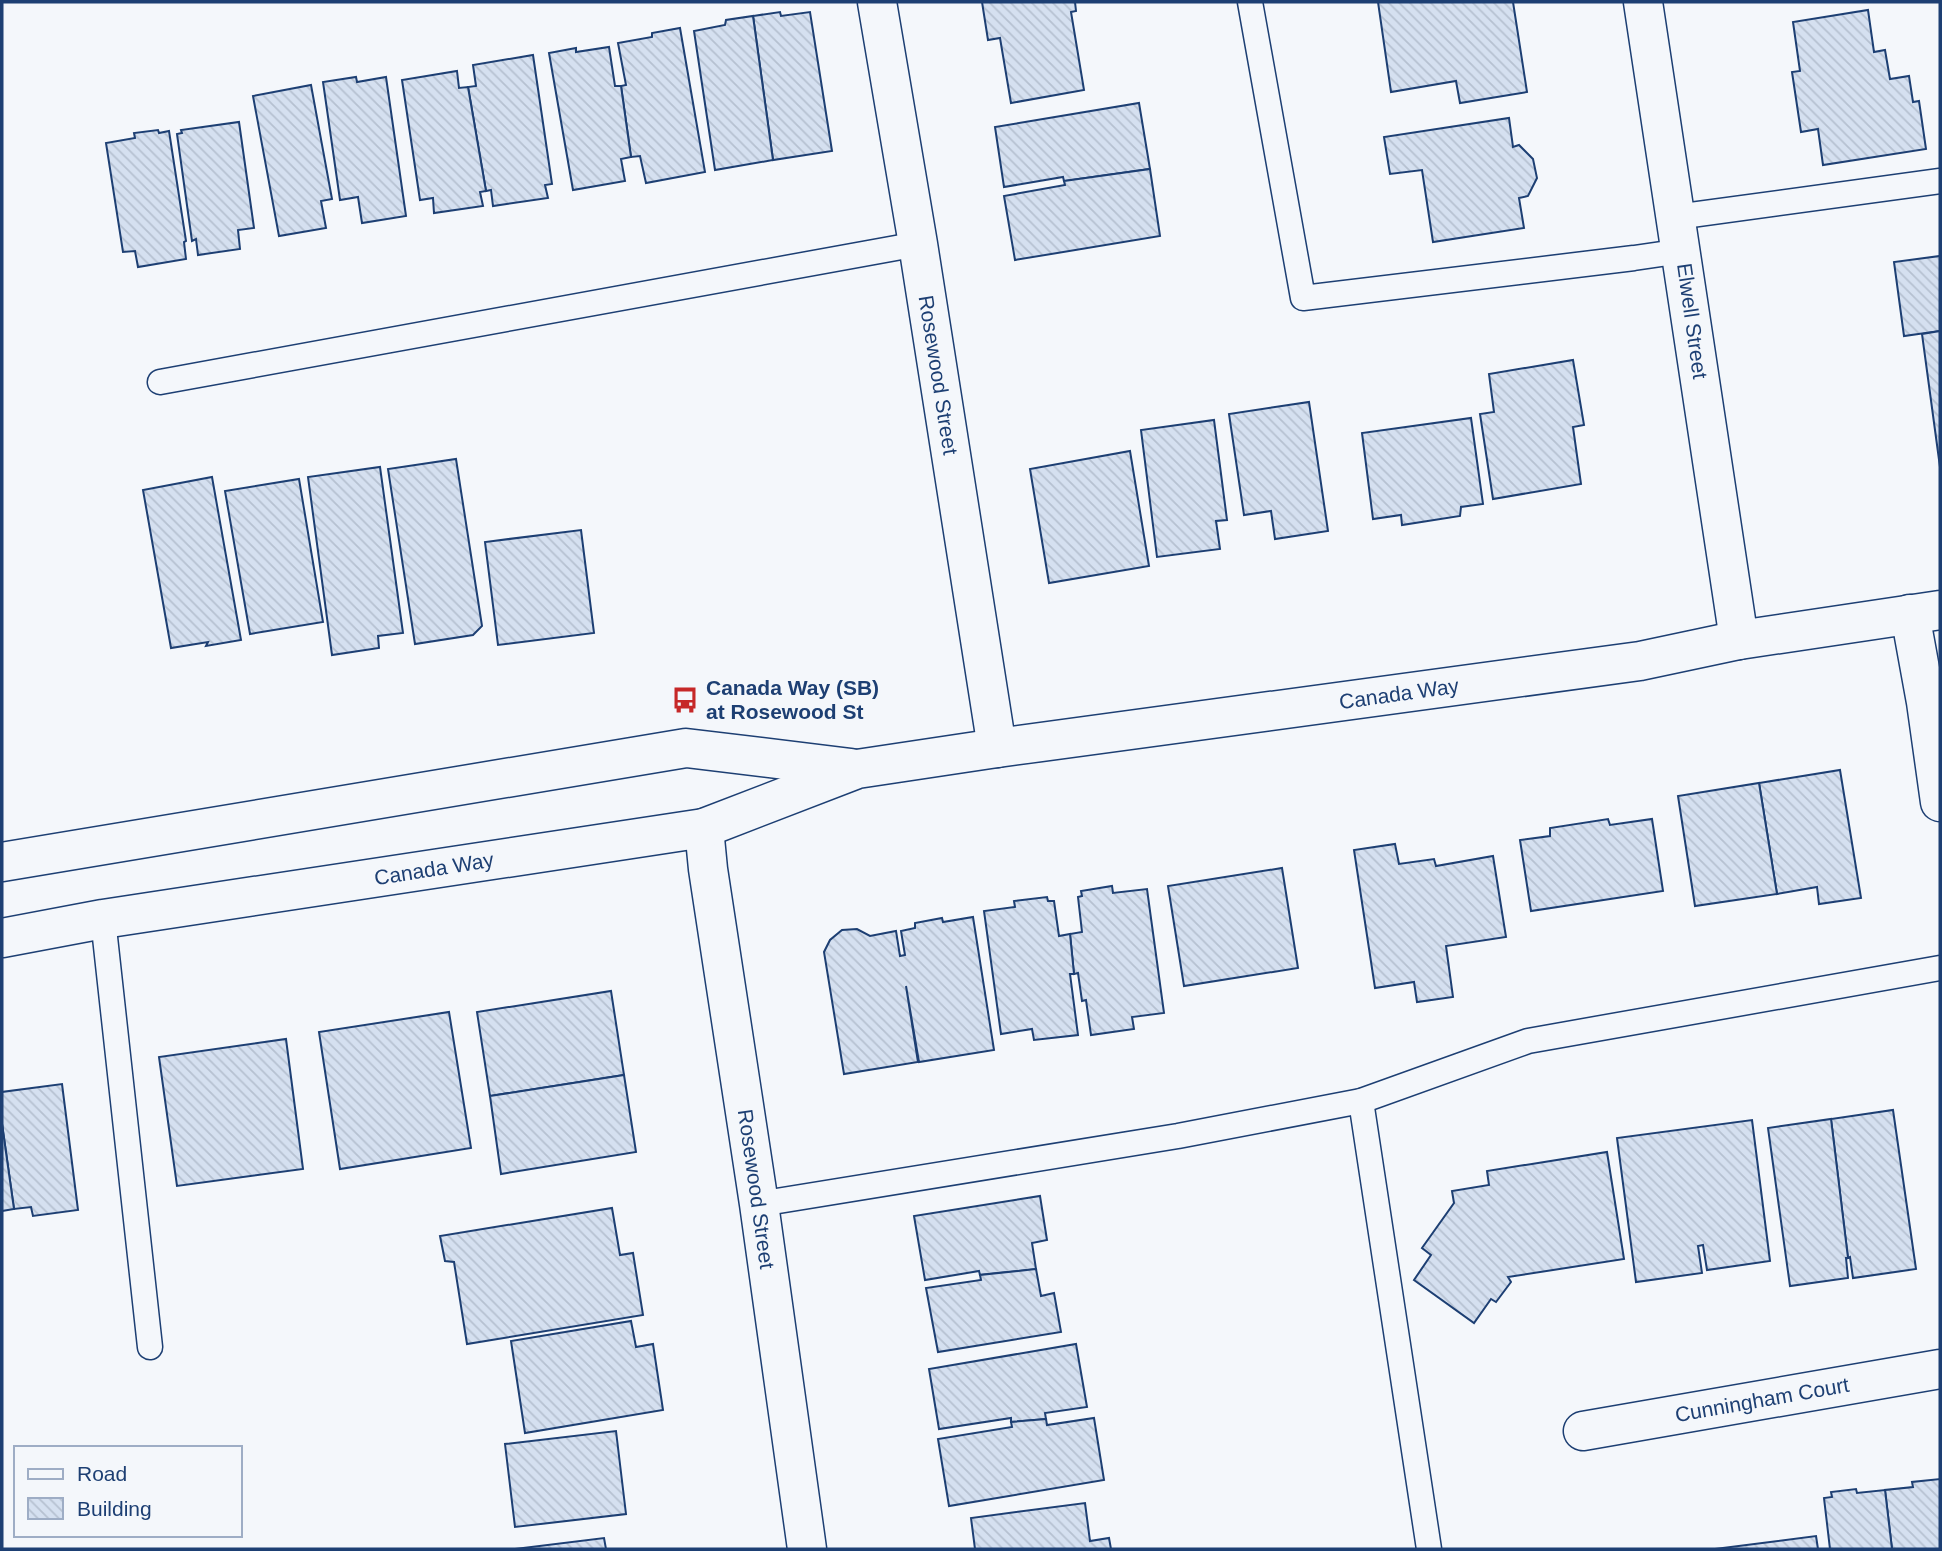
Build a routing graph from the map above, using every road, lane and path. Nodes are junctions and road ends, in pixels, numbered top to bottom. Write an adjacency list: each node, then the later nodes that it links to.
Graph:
1 (877, 2): 6 (main road, Rosewood Street)
2 (1250, 2): 5 (lane)
3 (1643, 2): 5 (main road, Elwell Street)
4 (1940, 181): 5 (lane)
5 (1679, 234): 9 (main road, Elwell Street)
6 (918, 244): 7 (lane); 10 (main road, Rosewood Street)
7 (160, 382)
8 (1925, 612): 9 (main road, Canada Way); 12 (main road)
9 (1739, 640): 10 (main road, Canada Way)
10 (997, 748): 11 (main road, Canada Way)
11 (857, 769): 13 (main road, Canada Way); 14 (main road, Canada Way)
12 (1940, 802)
13 (704, 828): 15 (main road, Canada Way); 19 (main road, Rosewood Street)
14 (2, 862)
15 (103, 919): 16 (main road, Canada Way); 20 (lane)
16 (2, 938)
17 (1940, 968): 18 (lane)
18 (1361, 1101): 19 (lane); 24 (lane)
19 (759, 1204): 23 (main road, Rosewood Street)
20 (150, 1347)
21 (1940, 1368): 22 (main road, Cunningham Court)
22 (1583, 1431)
23 (807, 1549)
24 (1429, 1549)

